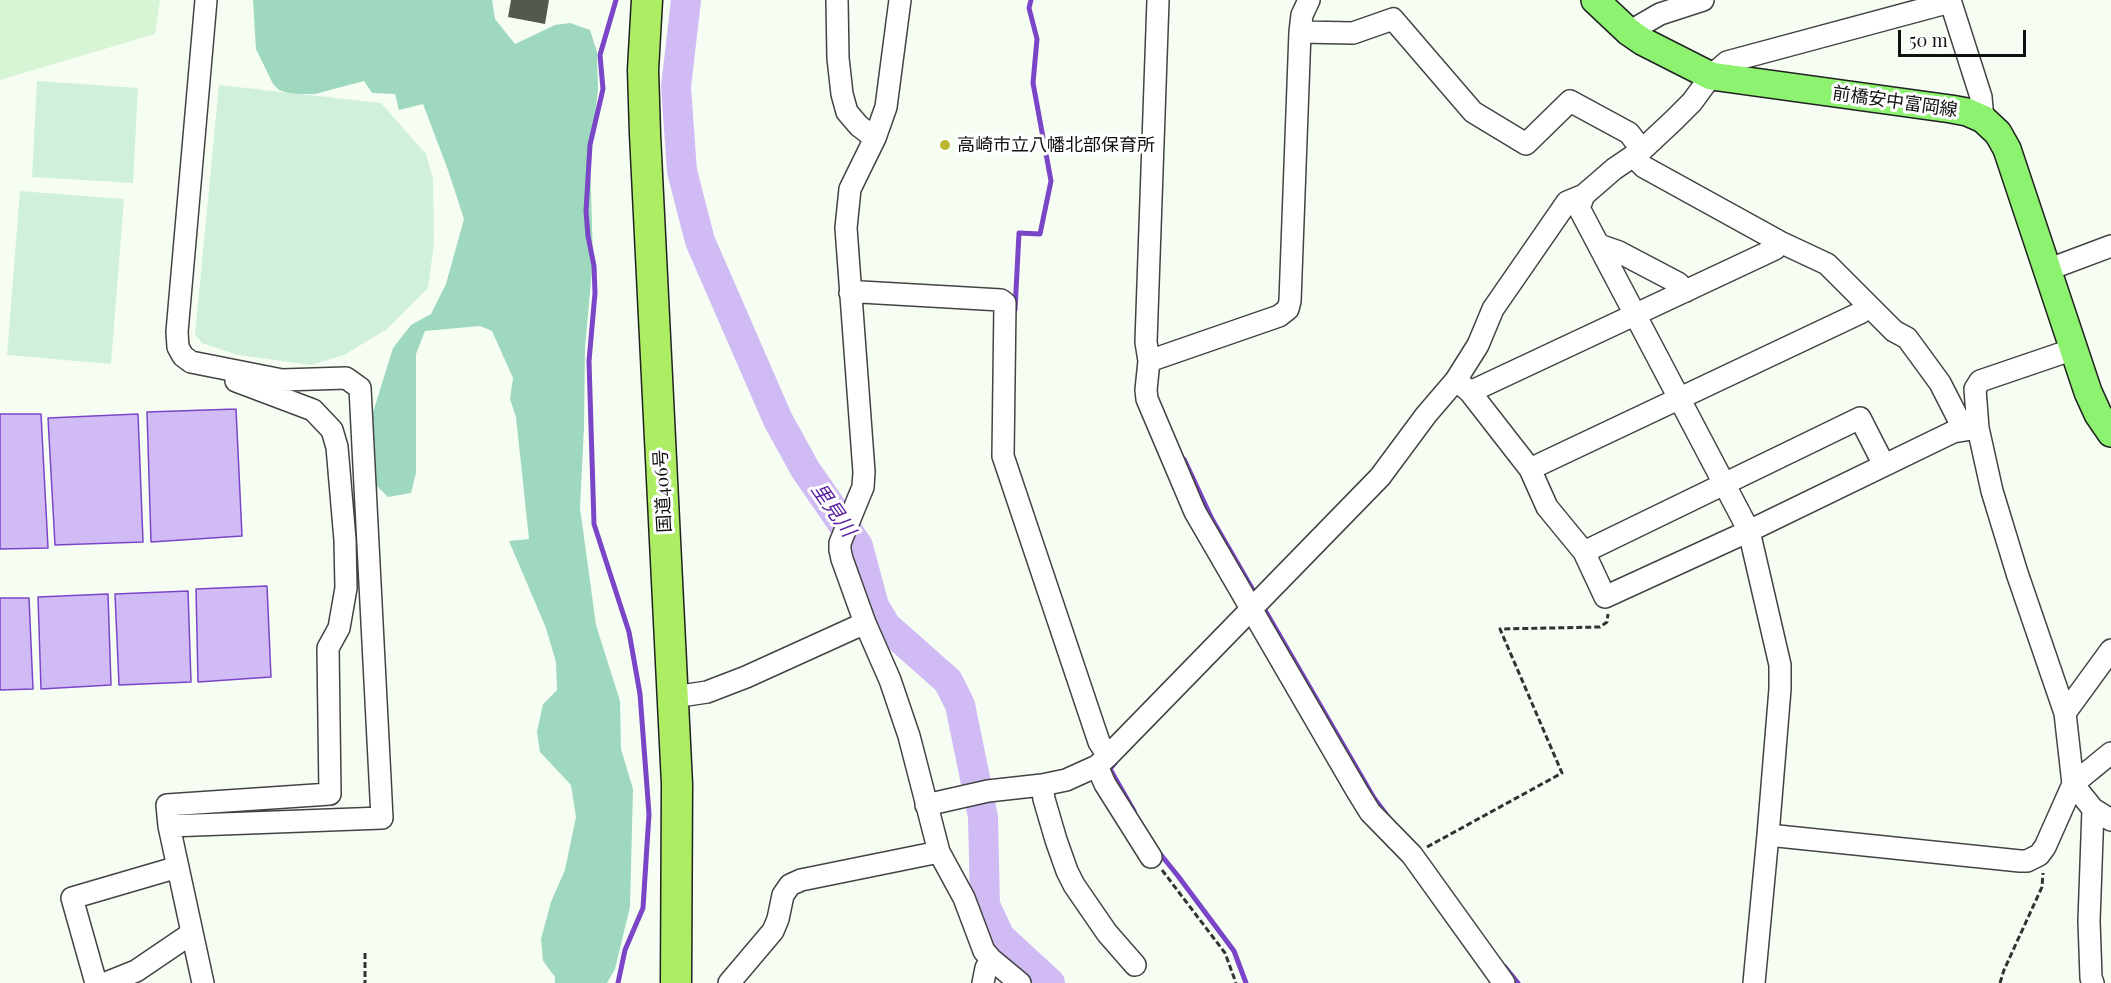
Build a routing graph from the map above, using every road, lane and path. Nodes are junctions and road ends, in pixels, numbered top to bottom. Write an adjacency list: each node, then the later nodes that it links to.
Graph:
1 (206, 0): 27 (street)
2 (647, 0): 41 (highway, 国道406号)
3 (837, 0): 14 (street)
4 (900, 0): 14 (street)
5 (1158, 0): 26 (street)
6 (1309, 0): 10 (street)
7 (1595, 0): 11 (main road, 前橋安中富岡線)
8 (1703, 0): 11 (street)
9 (1950, 1): 12 (street); 13 (street)
10 (1300, 32): 15 (street); 26 (street)
11 (1629, 32): 12 (main road, 前橋安中富岡線)
12 (1711, 76): 13 (main road, 前橋安中富岡線); 15 (street)
13 (1983, 118): 20 (main road, 前橋安中富岡線)
14 (875, 138): 22 (street)
15 (1637, 153): 16 (street); 17 (street)
16 (1584, 195): 18 (street); 28 (street)
17 (1780, 242): 21 (street); 23 (street)
18 (1599, 245): 21 (street); 24 (street)
19 (2111, 246): 20 (street)
20 (2047, 270): 25 (main road, 前橋安中富岡線)
21 (1686, 291): 24 (street)
22 (850, 293): 39 (street); 44 (street)
23 (1868, 307): 29 (street); 30 (street)
24 (1635, 314): 28 (street); 29 (street)
25 (2074, 349): 30 (street); 31 (main road, 前橋安中富岡線)
26 (1149, 361): 38 (street)
27 (191, 363): 50 (street); 50 (street)
28 (1463, 386): 33 (street); 38 (street)
29 (1680, 399): 33 (street); 34 (street)
30 (1971, 429): 32 (street); 42 (street)
31 (2111, 433)
32 (1884, 465): 34 (street); 35 (street)
33 (1530, 469): 36 (street)
34 (1725, 484): 35 (street); 36 (street)
35 (1749, 531): 37 (street); 51 (street)
36 (1584, 552): 37 (street)
37 (1605, 597): 54 (path)
38 (1252, 610): 44 (street); 54 (street)
39 (865, 623): 41 (street); 47 (street)
40 (2111, 650): 42 (street)
41 (674, 697): 65 (highway, 国道406号)
42 (2065, 713): 45 (street)
43 (2111, 753): 45 (street)
44 (1102, 761): 46 (street); 55 (street)
45 (2073, 784): 48 (street); 52 (street)
46 (1042, 785): 47 (street); 60 (street)
47 (926, 805): 53 (street)
48 (2093, 809): 49 (street); 73 (street)
49 (2111, 820)
50 (169, 826): 56 (street)
51 (1768, 835): 52 (street); 71 (street)
52 (2045, 848): 72 (path)
53 (939, 852): 59 (street); 66 (street)
54 (1412, 855): 70 (street)
55 (1151, 857): 69 (path)
56 (178, 867): 57 (street); 61 (street)
57 (192, 933): 62 (street); 63 (street)
58 (365, 953): 64 (path)
59 (991, 959): 67 (street); 68 (street)
60 (1135, 965)
61 (96, 983)
62 (108, 983)
63 (203, 983)
64 (365, 983)
65 (676, 983)
66 (729, 983)
67 (983, 983)
68 (1020, 983)
69 (1236, 983)
70 (1504, 983)
71 (1754, 983)
72 (2000, 983)
73 (2093, 983)

